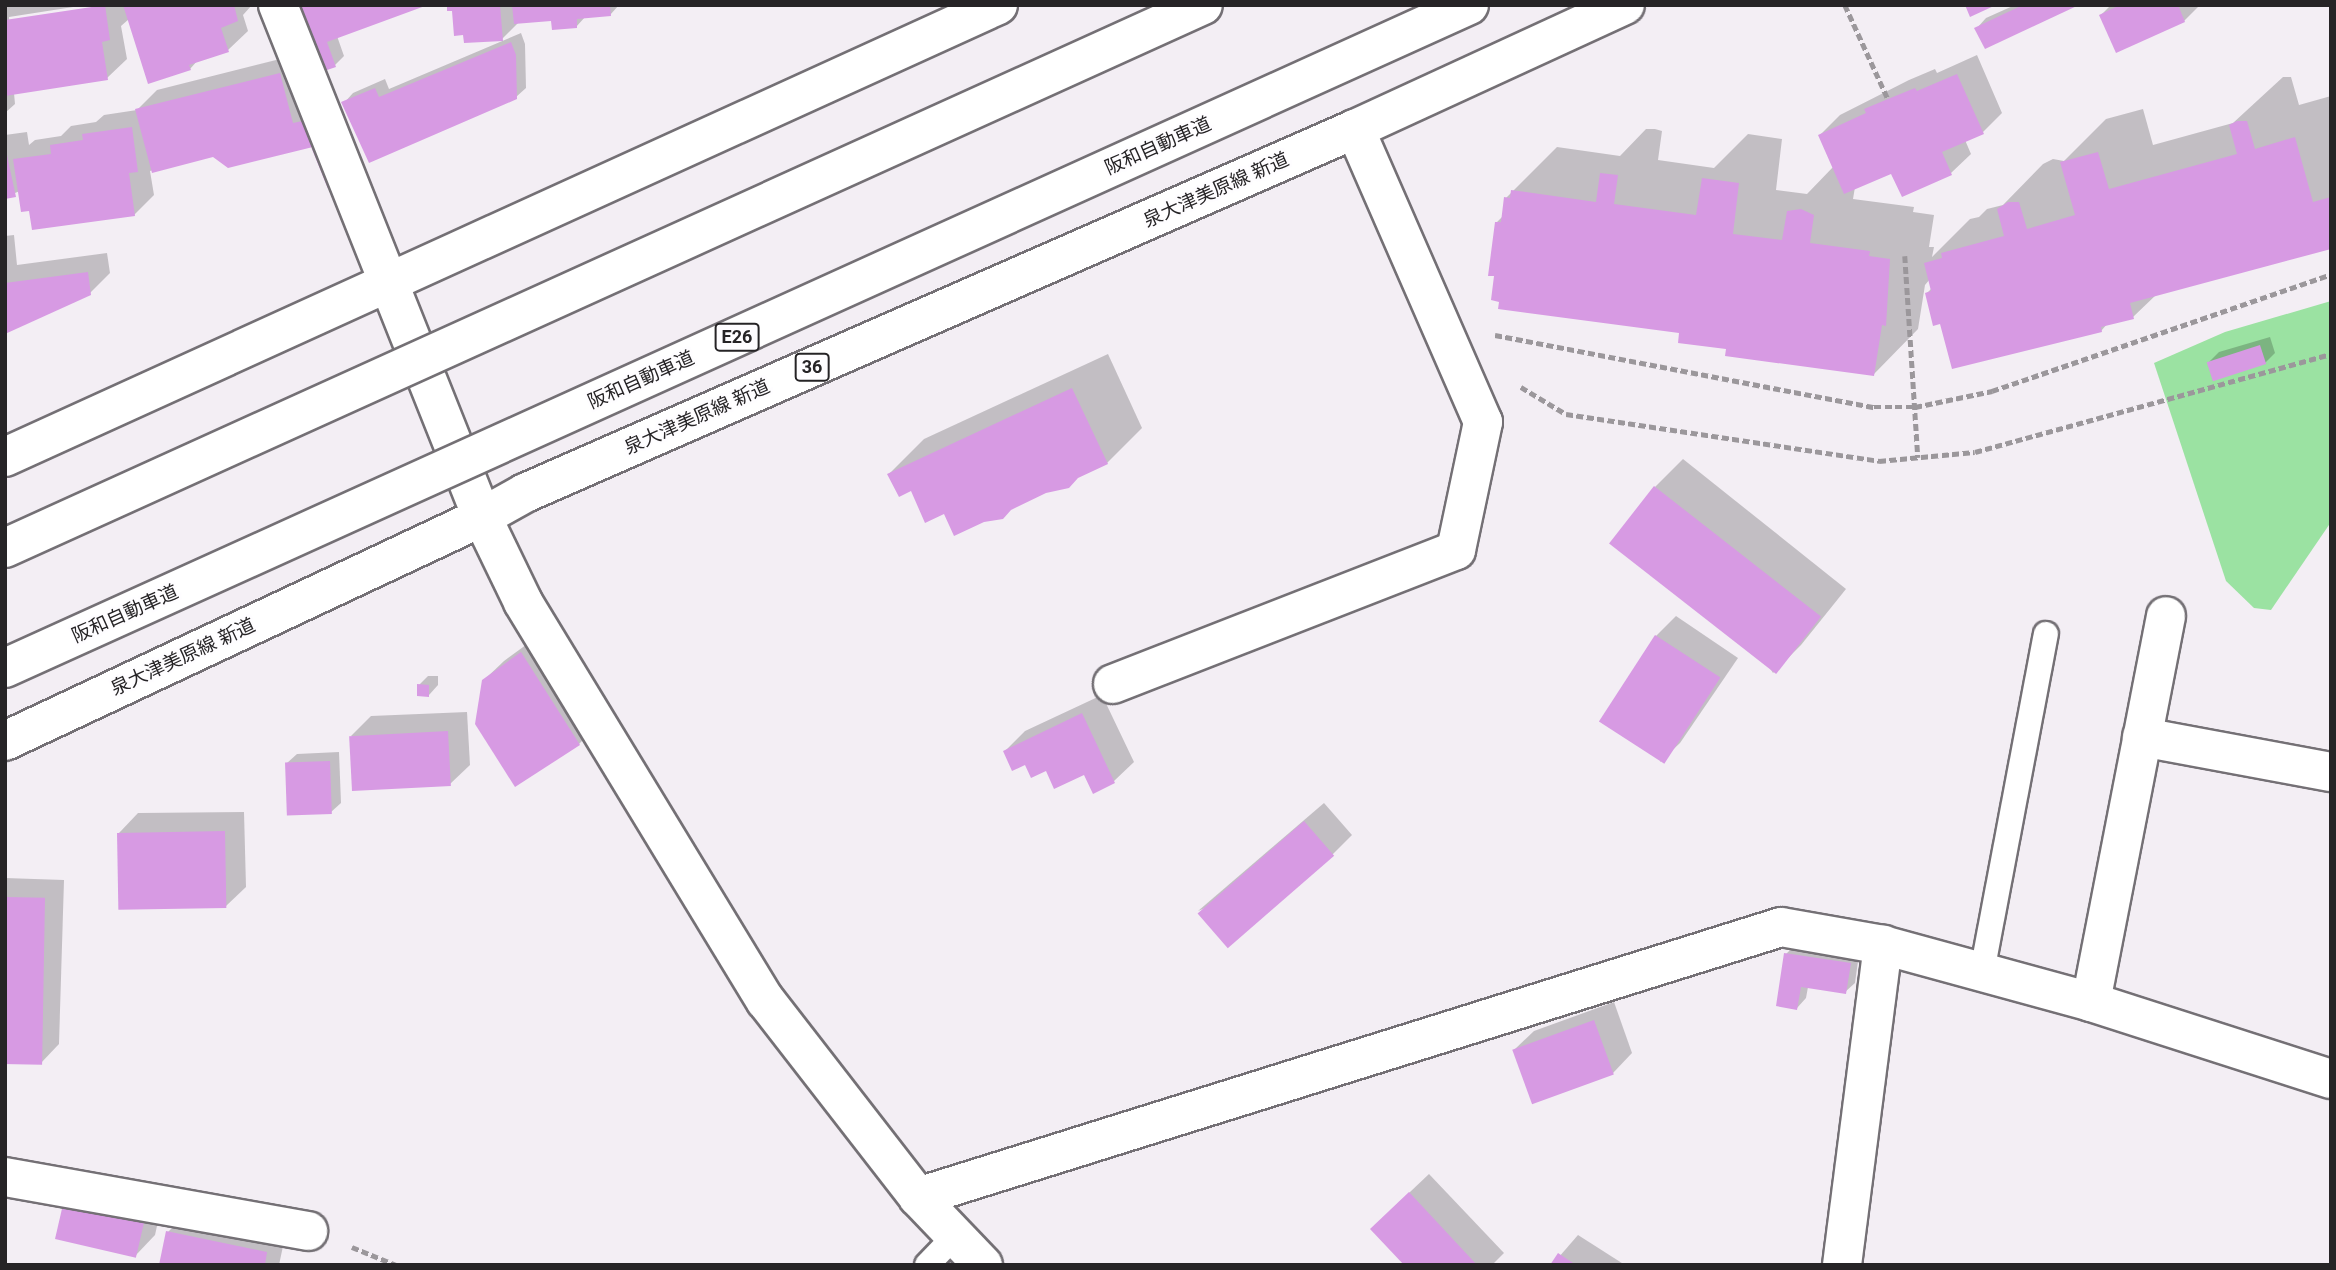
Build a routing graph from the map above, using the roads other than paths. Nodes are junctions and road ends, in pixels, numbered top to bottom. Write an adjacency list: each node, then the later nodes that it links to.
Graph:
1 (278, 5): 7 (main road)
2 (998, 5): 7 (main road)
3 (1203, 5): 10 (main road, bridge)
4 (1469, 5): 13 (main road, 阪和自動車道 / E26, bridge)
5 (1625, 5): 6 (main road, 泉大津美原線 新道 / 36)
6 (1355, 128): 9 (main road, 泉大津美原線 新道 / 36); 14 (main road)
7 (387, 282): 8 (main road); 9 (main road)
8 (5, 457)
9 (482, 517): 16 (main road, 泉大津美原線 新道 / 36); 23 (main road)
10 (5, 548)
11 (2166, 616): 15 (main road)
12 (2046, 634): 19 (lane)
13 (5, 668)
14 (1113, 684)
15 (2142, 737): 17 (main road); 20 (main road)
16 (5, 741)
17 (2331, 772)
18 (1883, 945): 19 (main road); 23 (main road); 28 (main road)
19 (1982, 972): 20 (main road)
20 (2091, 1002): 21 (main road)
21 (2331, 1079)
22 (5, 1177): 24 (main road)
23 (918, 1197): 25 (main road)
24 (308, 1231)
25 (956, 1235): 26 (lane); 27 (main road)
26 (927, 1265)
27 (983, 1265)
28 (1842, 1265)

